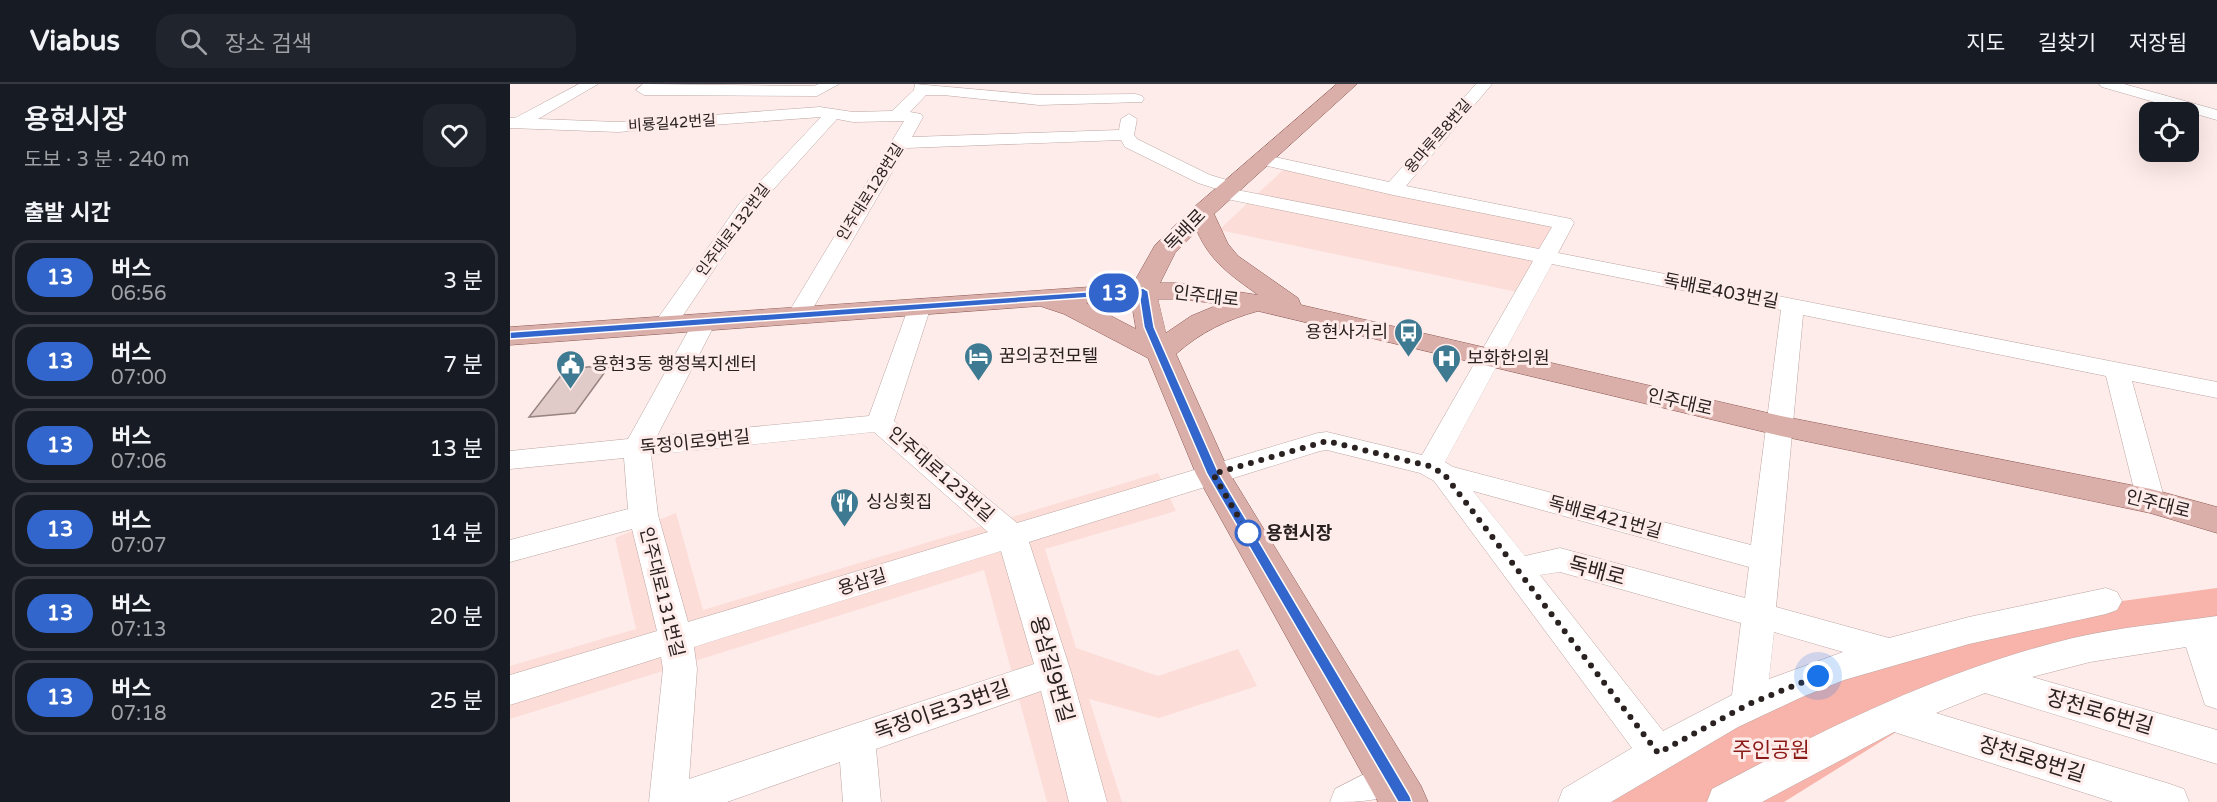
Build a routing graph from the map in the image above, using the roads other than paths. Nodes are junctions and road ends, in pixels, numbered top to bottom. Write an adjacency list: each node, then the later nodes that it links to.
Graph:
1 (590, 84): 14 (street)
2 (653, 84): 3 (street)
3 (831, 84)
4 (1105, 84): 9 (street)
5 (1348, 84): 18 (main road, 독배로)
6 (1484, 84): 19 (street, 용마루로8번길)
7 (2108, 84): 12 (street)
8 (923, 87): 10 (street, 인주대로128번길); 13 (street, 인주대로128번길)
9 (1137, 91): 10 (street, 인주대로128번길); 15 (street)
10 (1026, 98): 16 (street)
11 (833, 114): 13 (street, 비룡길42번길); 14 (street, 비룡길42번길); 31 (street, 인주대로132번길)
12 (2217, 115)
13 (896, 116): 17 (street, 인주대로128번길)
14 (514, 123)
15 (1126, 135): 16 (street); 20 (street, 독배로403번길)
16 (995, 140): 17 (street)
17 (901, 143): 29 (street, 인주대로128번길)
18 (1261, 159): 19 (street); 20 (main road, 독배로)
19 (1393, 189): 22 (street)
20 (1227, 190): 21 (main road, 독배로); 22 (street, 독배로403번길)
21 (1201, 213): 23 (main road, 독배로); 28 (main road)
22 (1547, 256): 26 (street, 독배로403번길); 34 (street)
23 (1143, 291): 24 (main road, 인주대로); 25 (main road, 인주대로); 33 (main road)
24 (1036, 298): 27 (main road, 인주대로); 33 (main road)
25 (1258, 303): 28 (main road, 인주대로); 33 (main road)
26 (1793, 305): 35 (street, 독배로403번길); 38 (street)
27 (920, 306): 29 (main road, 인주대로); 37 (street, 인주대로123번길)
28 (1299, 313): 34 (main road, 인주대로)
29 (798, 315): 30 (main road, 인주대로)
30 (704, 322): 31 (main road, 인주대로); 39 (street)
31 (665, 325): 32 (main road, 인주대로)
32 (510, 336)
33 (1160, 353): 42 (main road)
34 (1489, 357): 38 (main road, 인주대로); 41 (street)
35 (2117, 370): 36 (street, 독배로403번길); 43 (street)
36 (2217, 390)
37 (880, 423): 39 (street, 독정이로9번길); 46 (street, 인주대로123번길)
38 (1781, 426): 43 (main road, 인주대로); 48 (street)
39 (637, 448): 40 (street, 독정이로9번길); 44 (street, 인주대로131번길)
40 (510, 460)
41 (1436, 470): 42 (street, 독배로421번길); 48 (street, 독배로421번길); 49 (street)
42 (1213, 474): 46 (street, 용삼길); 64 (main road)
43 (2151, 501): 45 (main road, 인주대로)
44 (643, 516): 47 (street, 인주대로131번길); 54 (street, 인주대로131번길)
45 (2217, 520)
46 (1012, 536): 54 (street, 용삼길); 55 (street, 용삼길9번길)
47 (510, 551)
48 (1766, 560): 51 (street)
49 (1518, 570): 51 (street, 독배로); 63 (street)
50 (2106, 602): 53 (street)
51 (1760, 616): 53 (street); 59 (street)
52 (2208, 631): 56 (street); 58 (street)
53 (1888, 651): 59 (street)
54 (678, 654): 57 (street, 용삼길); 65 (street)
55 (1040, 676): 61 (street, 독정이로33번길); 68 (street, 용삼길9번길)
56 (1983, 678): 60 (street); 62 (street, 장천로6번길)
57 (510, 690)
58 (2217, 694)
59 (1749, 704): 63 (street)
60 (1893, 716): 71 (street); 72 (street, 장천로8번길)
61 (857, 739): 66 (street, 독정이로33번길); 67 (street, 독정이로33번길)
62 (2217, 747)
63 (1658, 753): 70 (street)
64 (1398, 790): 69 (street)
65 (668, 802)
66 (675, 802)
67 (862, 802)
68 (1088, 802)
69 (1349, 802)
70 (1577, 802)
71 (1726, 802)
72 (2170, 802)

